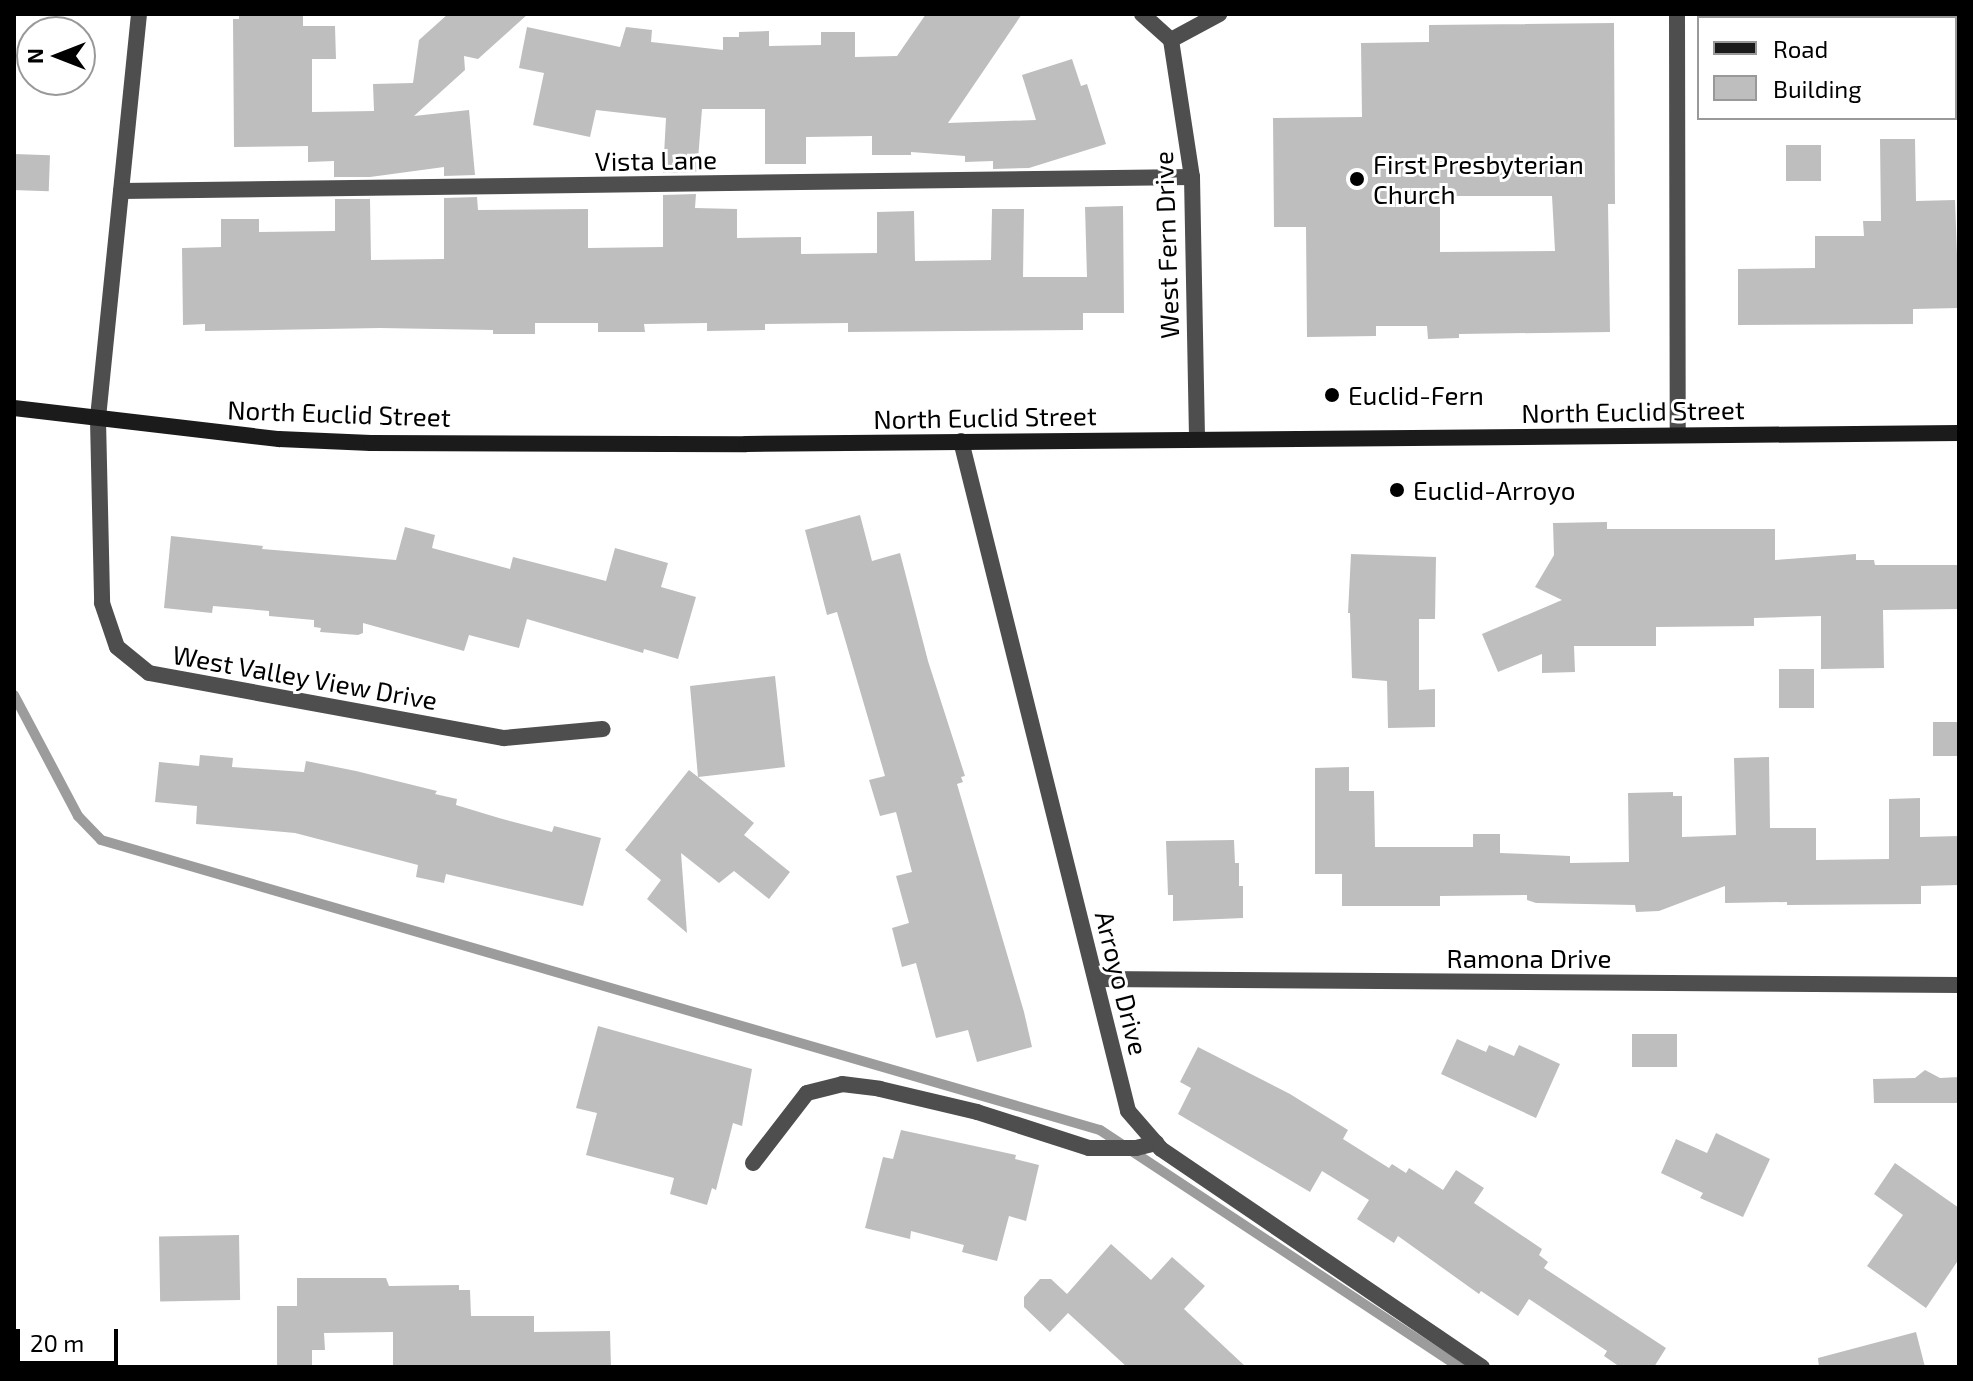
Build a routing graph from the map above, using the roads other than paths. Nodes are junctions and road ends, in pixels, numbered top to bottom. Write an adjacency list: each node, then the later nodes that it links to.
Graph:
1 (139, 14): 7 (street, West Valley View Drive)
2 (1142, 14): 5 (street)
3 (1219, 14): 5 (street)
4 (1677, 14): 11 (street)
5 (1171, 40): 6 (street, West Fern Drive)
6 (1192, 177): 7 (street, Vista Lane); 12 (street, West Fern Drive)
7 (121, 191): 9 (street, West Valley View Drive)
8 (14, 408): 9 (main road, North Euclid Street)
9 (98, 420): 13 (main road, North Euclid Street); 14 (street, West Valley View Drive)
10 (1959, 433): 11 (main road, North Euclid Street)
11 (1678, 435): 12 (main road, North Euclid Street)
12 (1197, 439): 13 (main road, North Euclid Street)
13 (961, 441): 15 (street, Arroyo Drive)
14 (603, 729)
15 (1098, 979): 16 (street, Ramona Drive); 17 (street, Arroyo Drive)
16 (1959, 985)
17 (1156, 1143): 18 (street); 19 (street, Arroyo Drive)
18 (753, 1163)
19 (1482, 1367)

